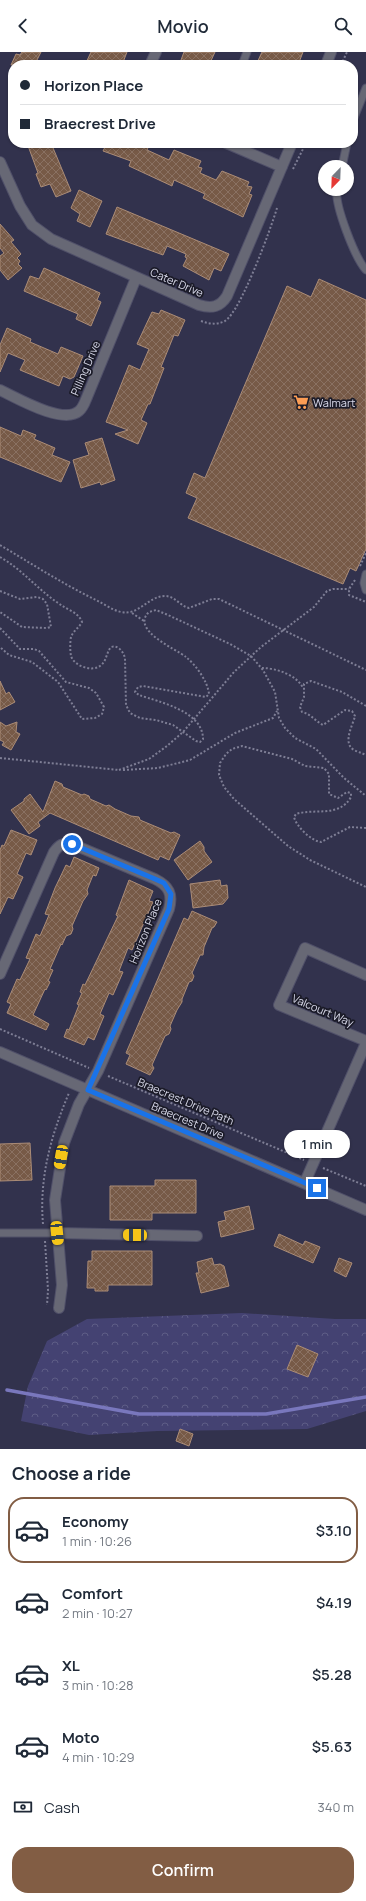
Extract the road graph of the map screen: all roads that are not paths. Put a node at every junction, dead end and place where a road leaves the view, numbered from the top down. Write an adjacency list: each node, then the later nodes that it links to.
1 (366, 88): 2 (lane)
2 (358, 108)
3 (238, 148): 8 (street)
4 (290, 148): 8 (street, Cater Drive)
5 (347, 148): 6 (lane)
6 (344, 160)
7 (0, 162): 11 (street, Cater Drive)
8 (282, 167): 11 (street, Cater Drive)
9 (336, 196): 10 (lane)
10 (366, 270)
11 (136, 278): 12 (street, Pilling Drive)
12 (0, 390)
13 (366, 574): 14 (lane)
14 (366, 590)
15 (0, 974): 19 (street, Horizon Place)
16 (366, 975): 17 (street, Valcourt Way)
17 (366, 1042): 20 (street, Valcourt Way)
18 (0, 1052): 19 (street, Braecrest Drive)
19 (88, 1090): 20 (street, Braecrest Drive); 22 (street, Horizon Place)
20 (305, 1182): 21 (street, Braecrest Drive)
21 (366, 1210)
22 (57, 1233): 23 (lane); 24 (street); 25 (street, Horizon Place)
23 (0, 1234)
24 (196, 1236)
25 (59, 1308)

